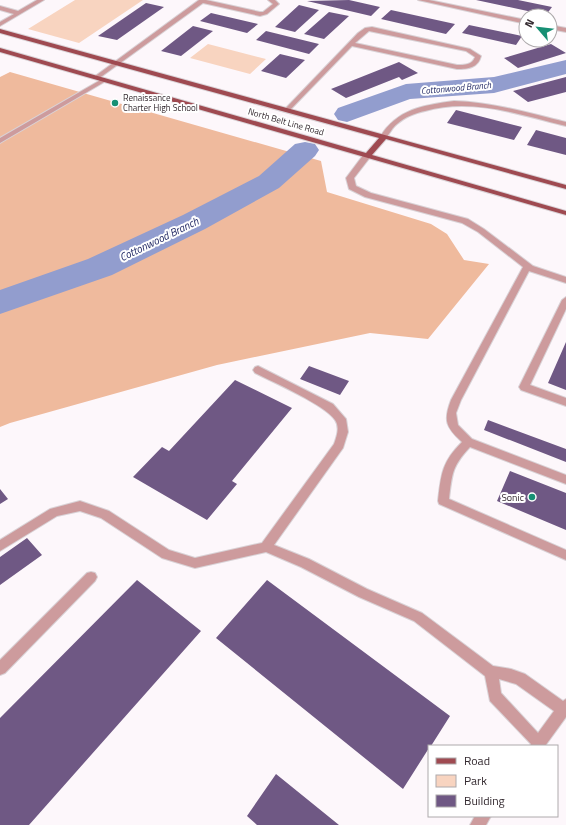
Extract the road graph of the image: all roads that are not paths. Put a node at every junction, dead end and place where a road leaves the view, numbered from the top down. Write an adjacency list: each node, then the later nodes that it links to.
1 (40, 0): 6 (street)
2 (271, 0): 4 (street)
3 (421, 0): 7 (street)
4 (203, 1): 12 (street)
5 (0, 8): 6 (street)
6 (18, 13): 8 (street)
7 (518, 20)
8 (0, 24)
9 (0, 31): 12 (main road, North Belt Line Road)
10 (352, 44): 10 (street); 15 (street)
11 (0, 50): 13 (main road, North Belt Line Road)
12 (116, 63): 13 (street); 15 (main road, North Belt Line Road)
13 (96, 78): 14 (main road, North Belt Line Road)
14 (104, 80): 18 (street); 19 (main road, North Belt Line Road)
15 (287, 110): 17 (main road, North Belt Line Road)
16 (566, 124): 17 (street)
17 (384, 137): 19 (main road); 20 (main road, North Belt Line Road)
18 (0, 141)
19 (367, 156): 21 (main road, North Belt Line Road); 22 (street)
20 (566, 187)
21 (566, 213)
22 (527, 267): 23 (street); 27 (street)
23 (566, 280)
24 (566, 300): 26 (street)
25 (258, 370): 30 (street)
26 (566, 402)
27 (468, 442): 28 (street); 31 (street)
28 (566, 480)
29 (0, 546): 30 (street)
30 (266, 547): 34 (street)
31 (566, 555)
32 (91, 577): 33 (street)
33 (0, 669)
34 (491, 672): 35 (street); 36 (street)
35 (565, 707): 36 (street)
36 (538, 744)
37 (483, 817): 38 (street)
38 (477, 825)

